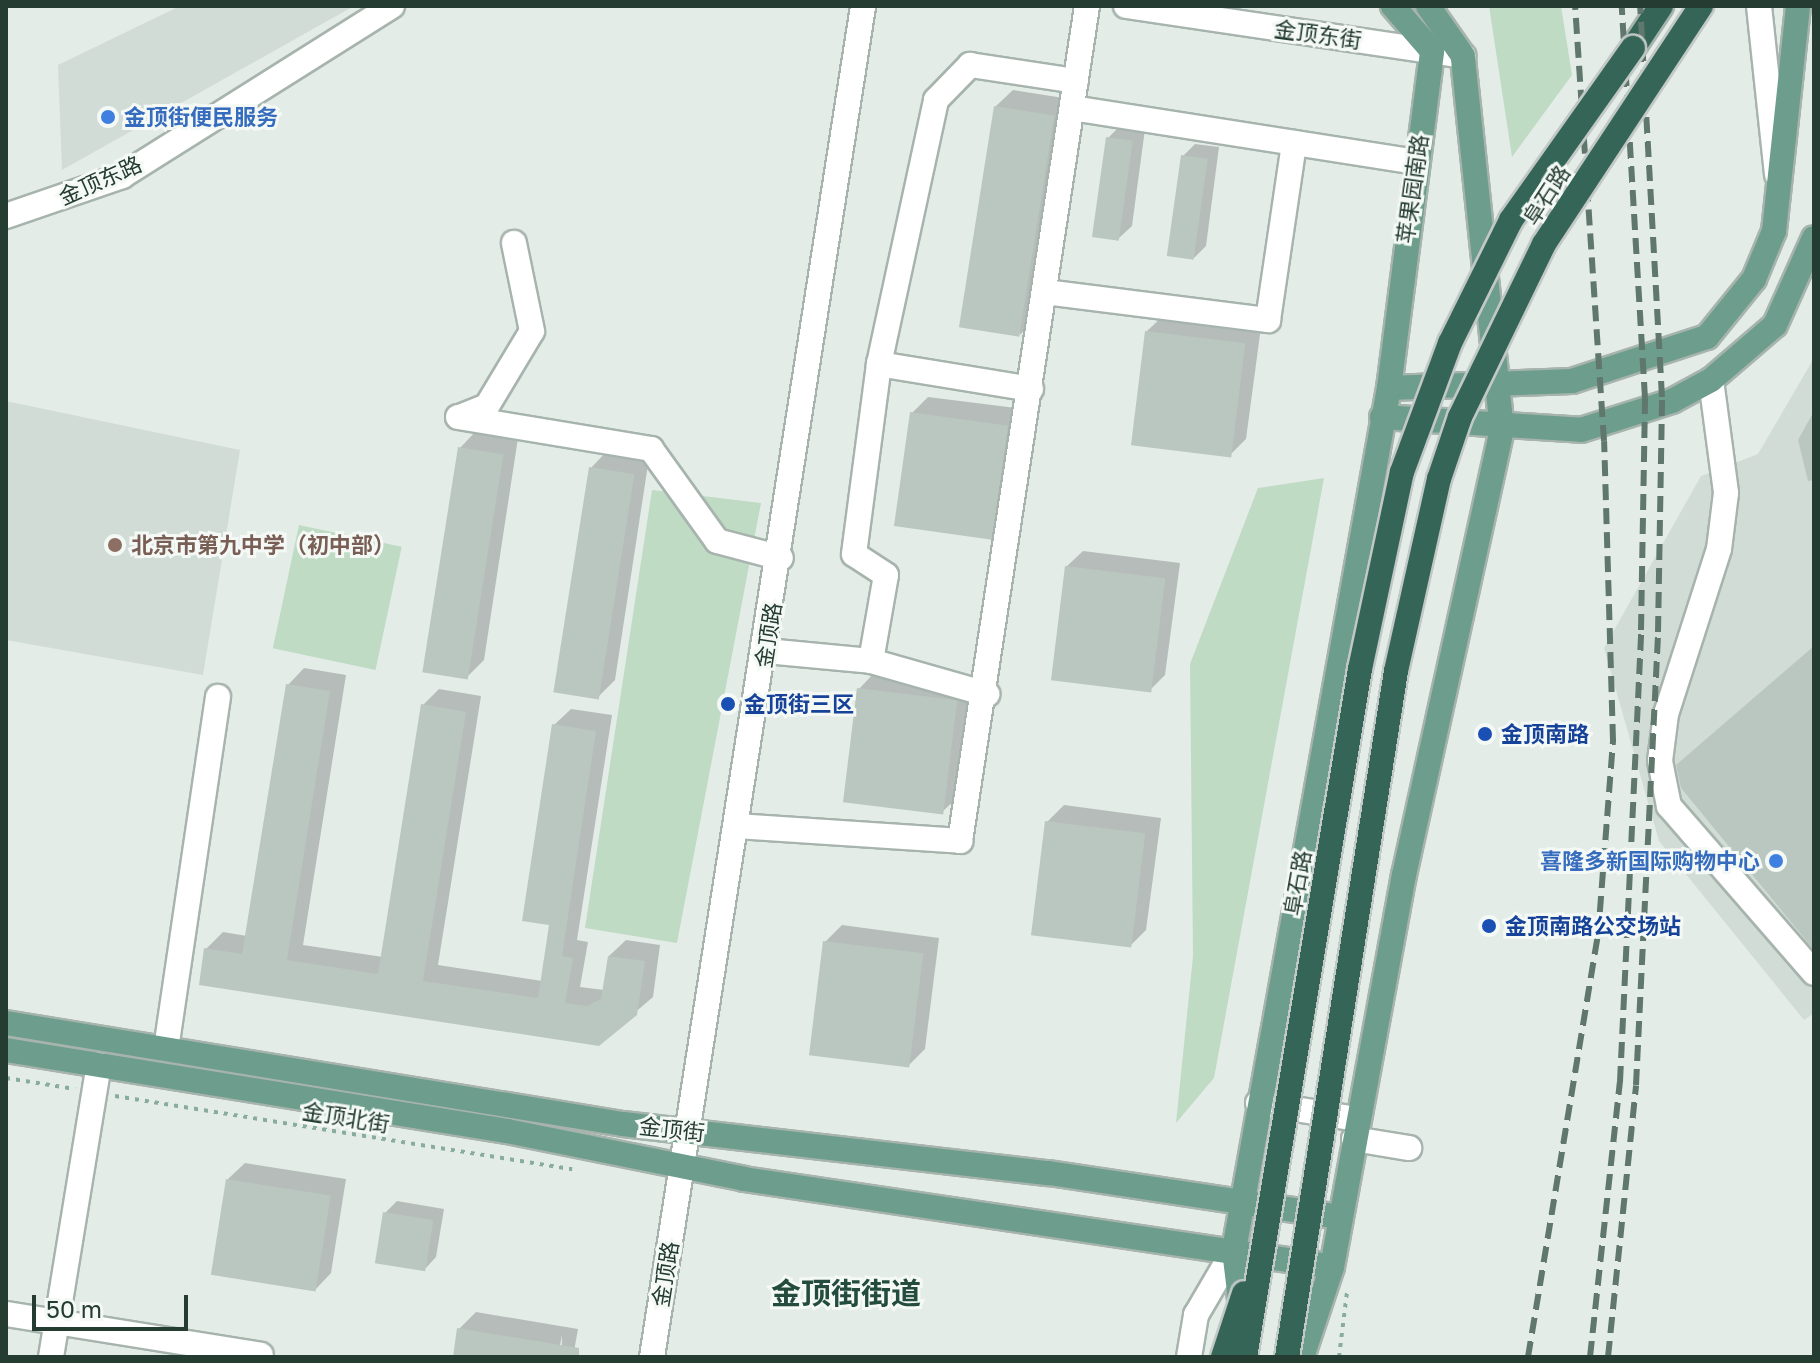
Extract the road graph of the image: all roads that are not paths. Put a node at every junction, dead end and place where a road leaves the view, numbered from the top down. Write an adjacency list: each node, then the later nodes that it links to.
1 (392, 6): 20 (street, 金顶东路)
2 (863, 6): 31 (street, 金顶路)
3 (1087, 6): 15 (street)
4 (1126, 6): 13 (street, 金顶东街)
5 (1393, 6): 13 (main road)
6 (1428, 6): 14 (main road)
7 (1648, 6): 12 (street)
8 (1661, 6): 12 (highway, 阜石路)
9 (1701, 6): 61 (highway, 阜石路, bridge)
10 (1759, 6): 19 (street)
11 (1798, 6): 19 (main road)
12 (1633, 48): 49 (highway, 阜石路, bridge)
13 (1432, 51): 14 (street, 金顶东街); 18 (main road, 苹果园南路)
14 (1463, 56): 26 (main road)
15 (1076, 81): 16 (street); 24 (street)
16 (1072, 108): 17 (street); 23 (street)
17 (1294, 143): 18 (street); 23 (street)
18 (1415, 162): 27 (main road, 苹果园南路)
19 (1781, 195): 26 (main road)
20 (6, 216)
21 (1814, 238): 25 (main road)
22 (514, 243): 31 (street)
23 (1045, 292): 28 (street)
24 (879, 364): 28 (street); 33 (street)
25 (1711, 380): 30 (main road); 37 (street)
26 (1500, 385): 27 (main road); 30 (main road)
27 (1389, 388): 29 (main road)
28 (1031, 389): 34 (street)
29 (1382, 417): 30 (main road); 42 (main road)
30 (1502, 430): 43 (main road)
31 (781, 558): 32 (street, 金顶路)
32 (766, 651): 33 (street); 36 (street, 金顶路)
33 (871, 661): 34 (street)
34 (987, 694): 36 (street)
35 (218, 697): 39 (street)
36 (737, 826): 44 (street, 金顶路)
37 (1810, 983)
38 (6, 1023): 39 (main road, 金顶街)
39 (166, 1049): 44 (main road, 金顶街)
40 (6, 1050): 41 (main road, 金顶街)
41 (99, 1065): 46 (main road, 金顶街); 53 (street)
42 (1258, 1103): 43 (street); 47 (main road)
43 (1355, 1129): 45 (street); 48 (main road)
44 (686, 1130): 46 (street, 金顶路); 47 (main road, 金顶街)
45 (1409, 1148)
46 (682, 1165): 50 (main road, 金顶街); 56 (street, 金顶路)
47 (1241, 1201): 48 (main road, 金顶街); 50 (main road)
48 (1341, 1217): 51 (main road)
49 (1265, 1230): 58 (highway, bridge); 60 (highway, 阜石路, bridge)
50 (1234, 1250): 51 (main road, 金顶街); 57 (street); 59 (main road)
51 (1332, 1267): 62 (main road)
52 (6, 1314): 53 (street)
53 (57, 1323): 54 (street); 55 (street)
54 (261, 1355)
55 (51, 1357)
56 (652, 1357)
57 (1189, 1357)
58 (1223, 1357)
59 (1237, 1357)
60 (1245, 1357)
61 (1287, 1357)
62 (1302, 1357)

